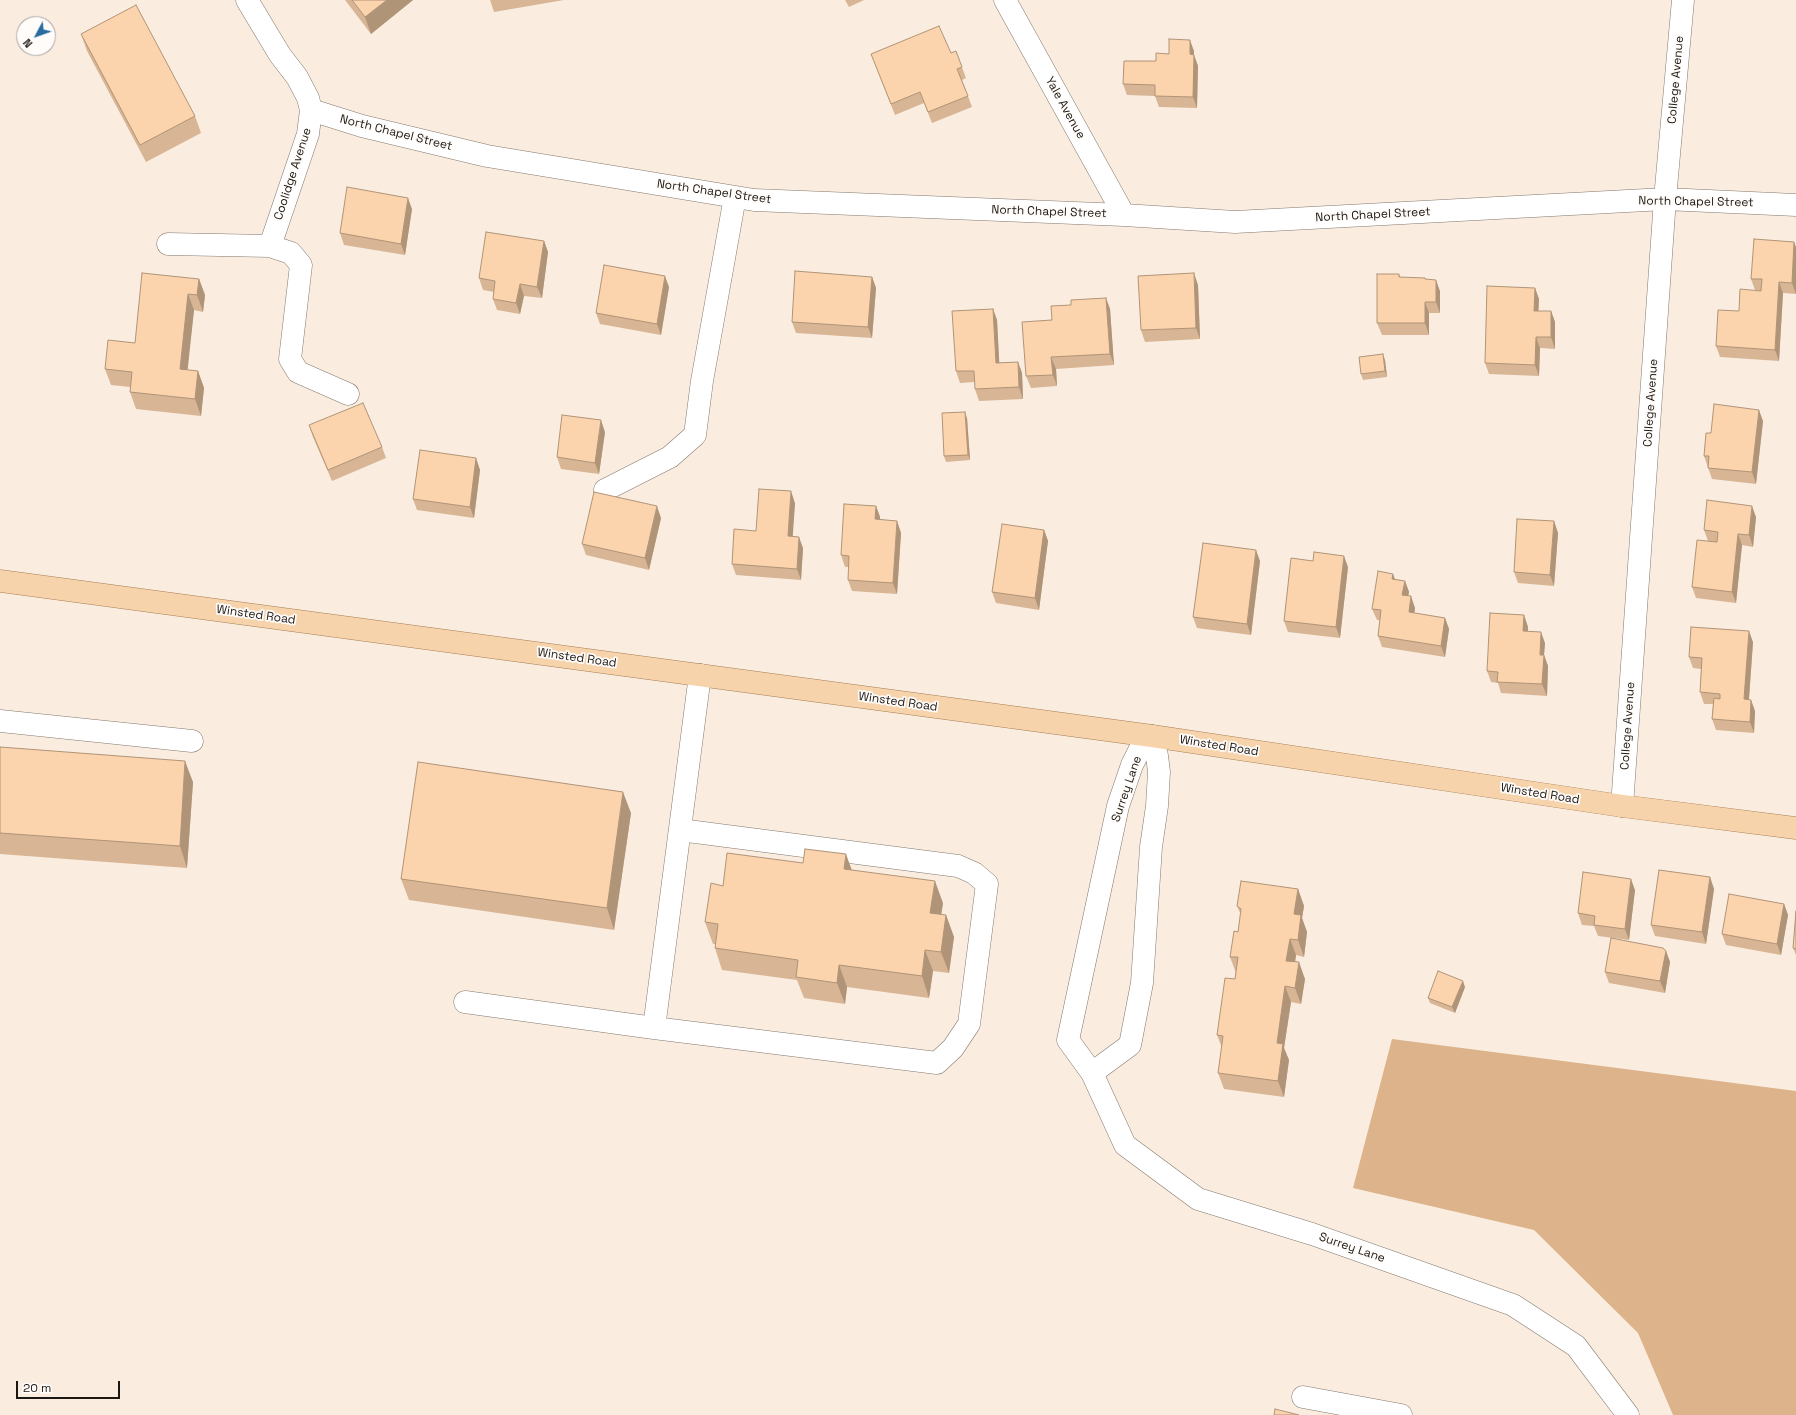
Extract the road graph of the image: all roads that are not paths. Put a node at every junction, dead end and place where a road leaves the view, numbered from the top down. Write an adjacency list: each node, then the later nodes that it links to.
1 (247, 0): 4 (street, Coolidge Avenue)
2 (1005, 0): 8 (street, Yale Avenue)
3 (1683, 0): 6 (street, College Avenue)
4 (311, 110): 5 (street, North Chapel Street); 10 (street, Coolidge Avenue)
5 (735, 197): 8 (street, North Chapel Street); 12 (street)
6 (1665, 199): 7 (street, North Chapel Street); 8 (street, North Chapel Street); 18 (street, College Avenue)
7 (1796, 205)
8 (1124, 215)
9 (168, 244): 10 (street)
10 (270, 246): 11 (street)
11 (348, 394)
12 (605, 490)
13 (0, 581): 14 (main road, Winsted Road)
14 (700, 675): 16 (main road, Winsted Road); 20 (street)
15 (0, 721): 17 (street)
16 (1152, 736): 18 (main road, Winsted Road); 23 (street, Surrey Lane); 23 (street, Surrey Lane)
17 (192, 741)
18 (1622, 806): 19 (main road, Winsted Road)
19 (1796, 828)
20 (680, 830): 22 (street); 22 (street)
21 (465, 1002): 22 (street)
22 (654, 1028)
23 (1092, 1073): 26 (street, Surrey Lane)
24 (1303, 1397): 25 (street)
25 (1401, 1415)
26 (1628, 1415)

